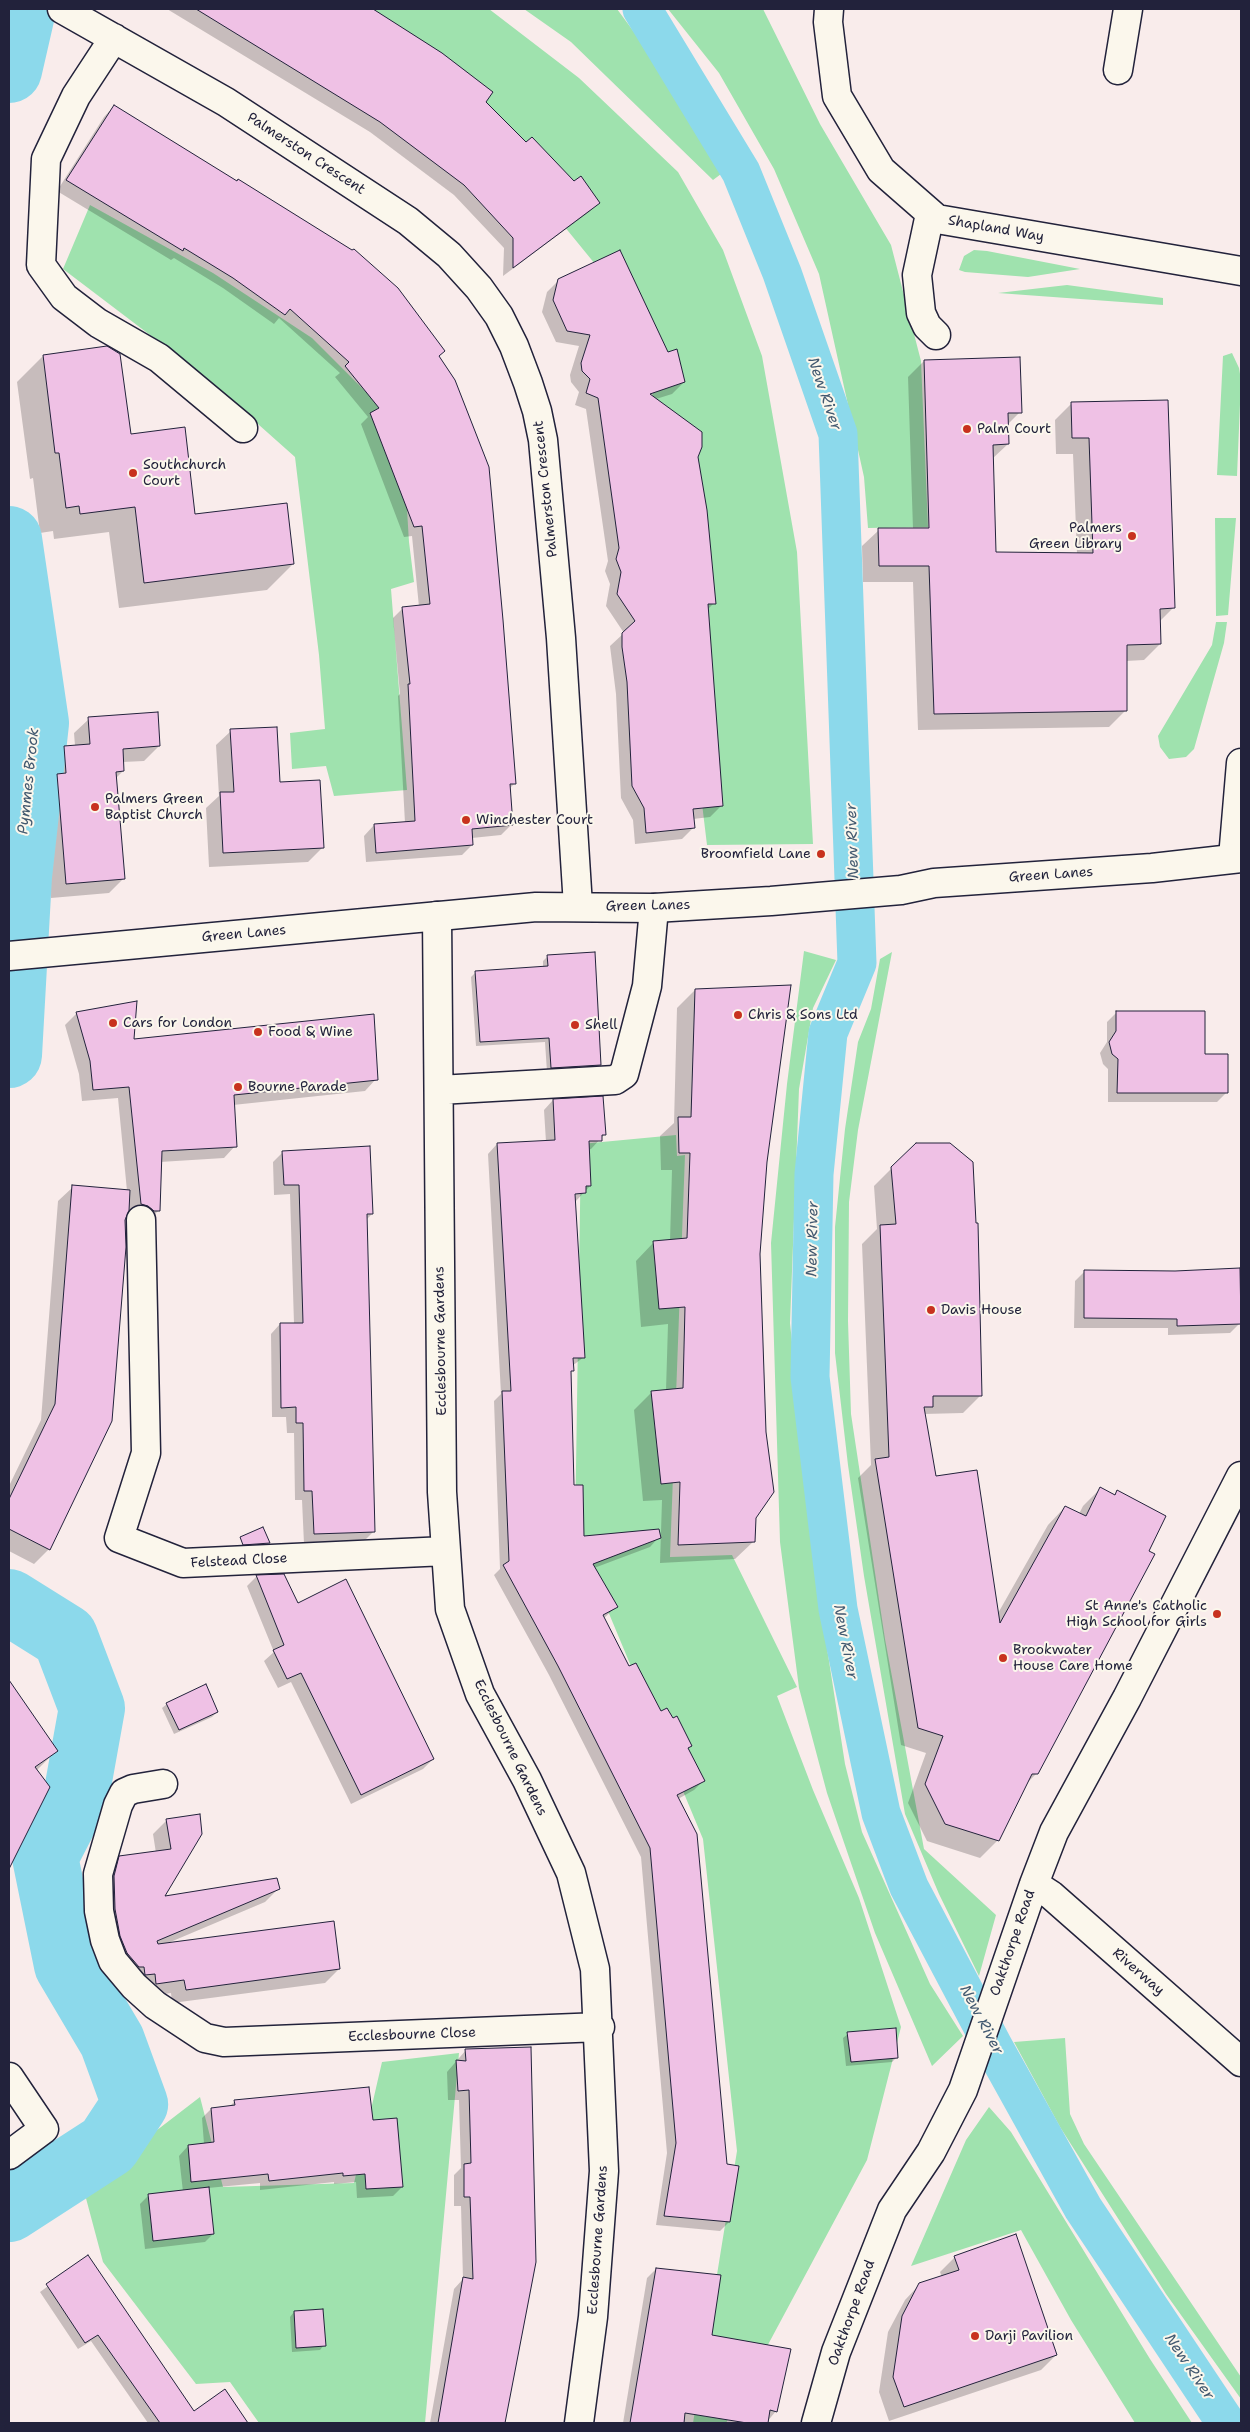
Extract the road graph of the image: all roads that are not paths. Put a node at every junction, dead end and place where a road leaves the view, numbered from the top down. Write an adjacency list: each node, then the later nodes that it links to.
1 (62, 9): 4 (street, Palmerston Crescent)
2 (829, 9): 6 (street, Shapland Way)
3 (1128, 9): 5 (street)
4 (114, 38): 9 (street); 12 (street, Palmerston Crescent)
5 (1118, 70)
6 (930, 214): 7 (street, Shapland Way); 8 (street)
7 (1241, 271)
8 (936, 335)
9 (243, 428)
10 (1241, 763): 11 (street)
11 (1237, 858): 13 (street, Green Lanes)
12 (578, 906): 13 (street, Green Lanes); 14 (street, Green Lanes)
13 (654, 908): 16 (street)
14 (437, 916): 15 (street, Green Lanes); 16 (street, Ecclesbourne Gardens)
15 (9, 956)
16 (438, 1090): 19 (street, Ecclesbourne Gardens)
17 (141, 1220): 19 (street, Felstead Close)
18 (1241, 1476): 21 (street, Oakthorpe Road)
19 (446, 1551): 22 (street, Ecclesbourne Gardens)
20 (164, 1784): 22 (street, Ecclesbourne Close)
21 (1034, 1884): 23 (street, Riverway); 27 (street, Oakthorpe Road)
22 (600, 2027): 26 (street, Ecclesbourne Gardens)
23 (1241, 2062)
24 (9, 2077): 25 (street)
25 (9, 2155)
26 (579, 2423)
27 (816, 2423)

